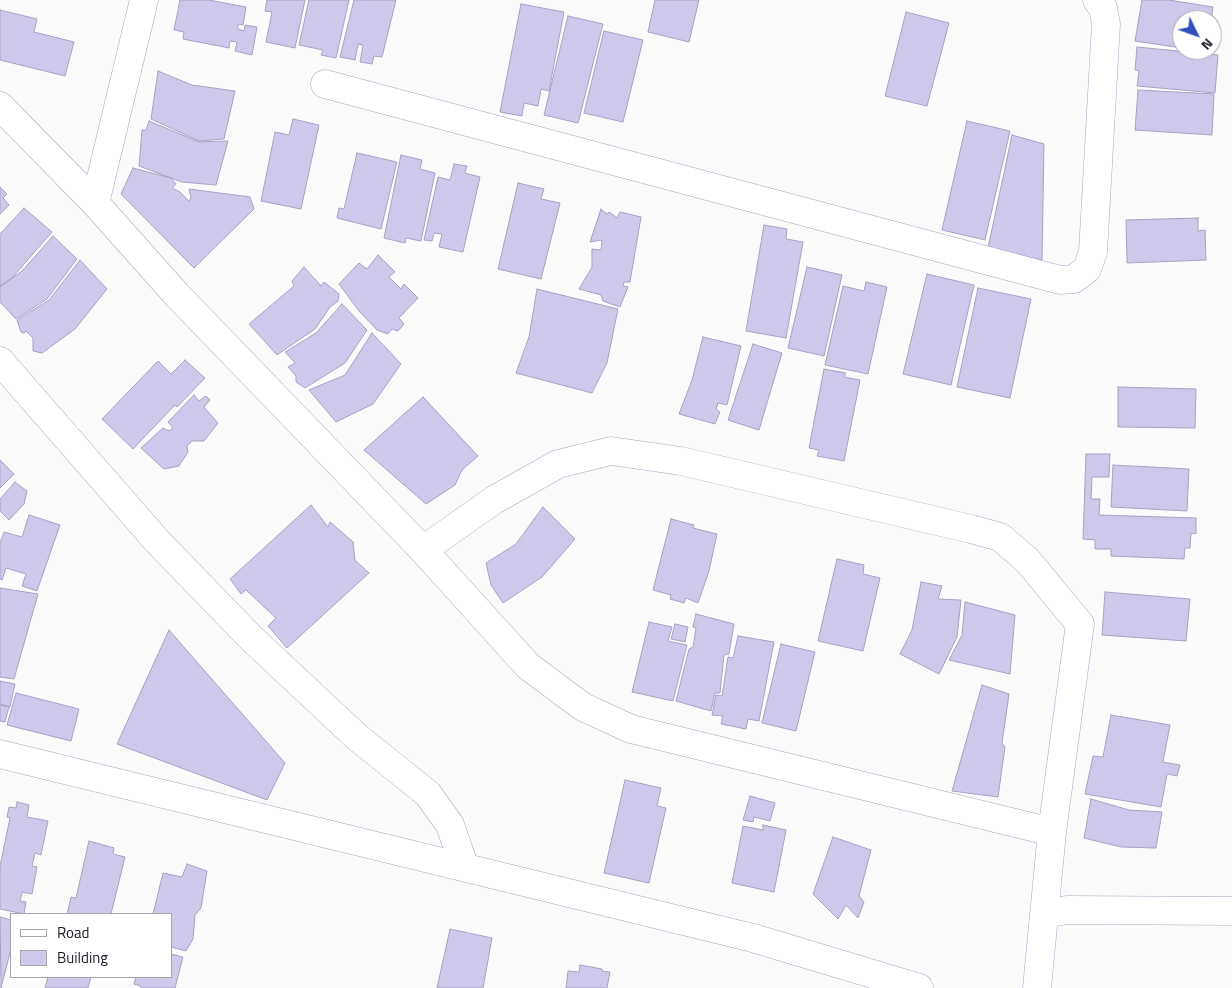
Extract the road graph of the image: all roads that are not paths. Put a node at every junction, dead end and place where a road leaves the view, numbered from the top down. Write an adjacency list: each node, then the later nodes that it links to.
1 (144, 0): 5 (street)
2 (1097, 0): 3 (street)
3 (325, 84)
4 (0, 106): 5 (street)
5 (95, 204): 7 (street)
6 (0, 361): 10 (street)
7 (423, 550): 9 (street); 9 (street)
8 (0, 754): 10 (street)
9 (1052, 832): 12 (street)
10 (465, 868): 13 (street)
11 (1232, 911): 12 (street)
12 (1044, 914): 14 (street)
13 (919, 988)
14 (1037, 988)

